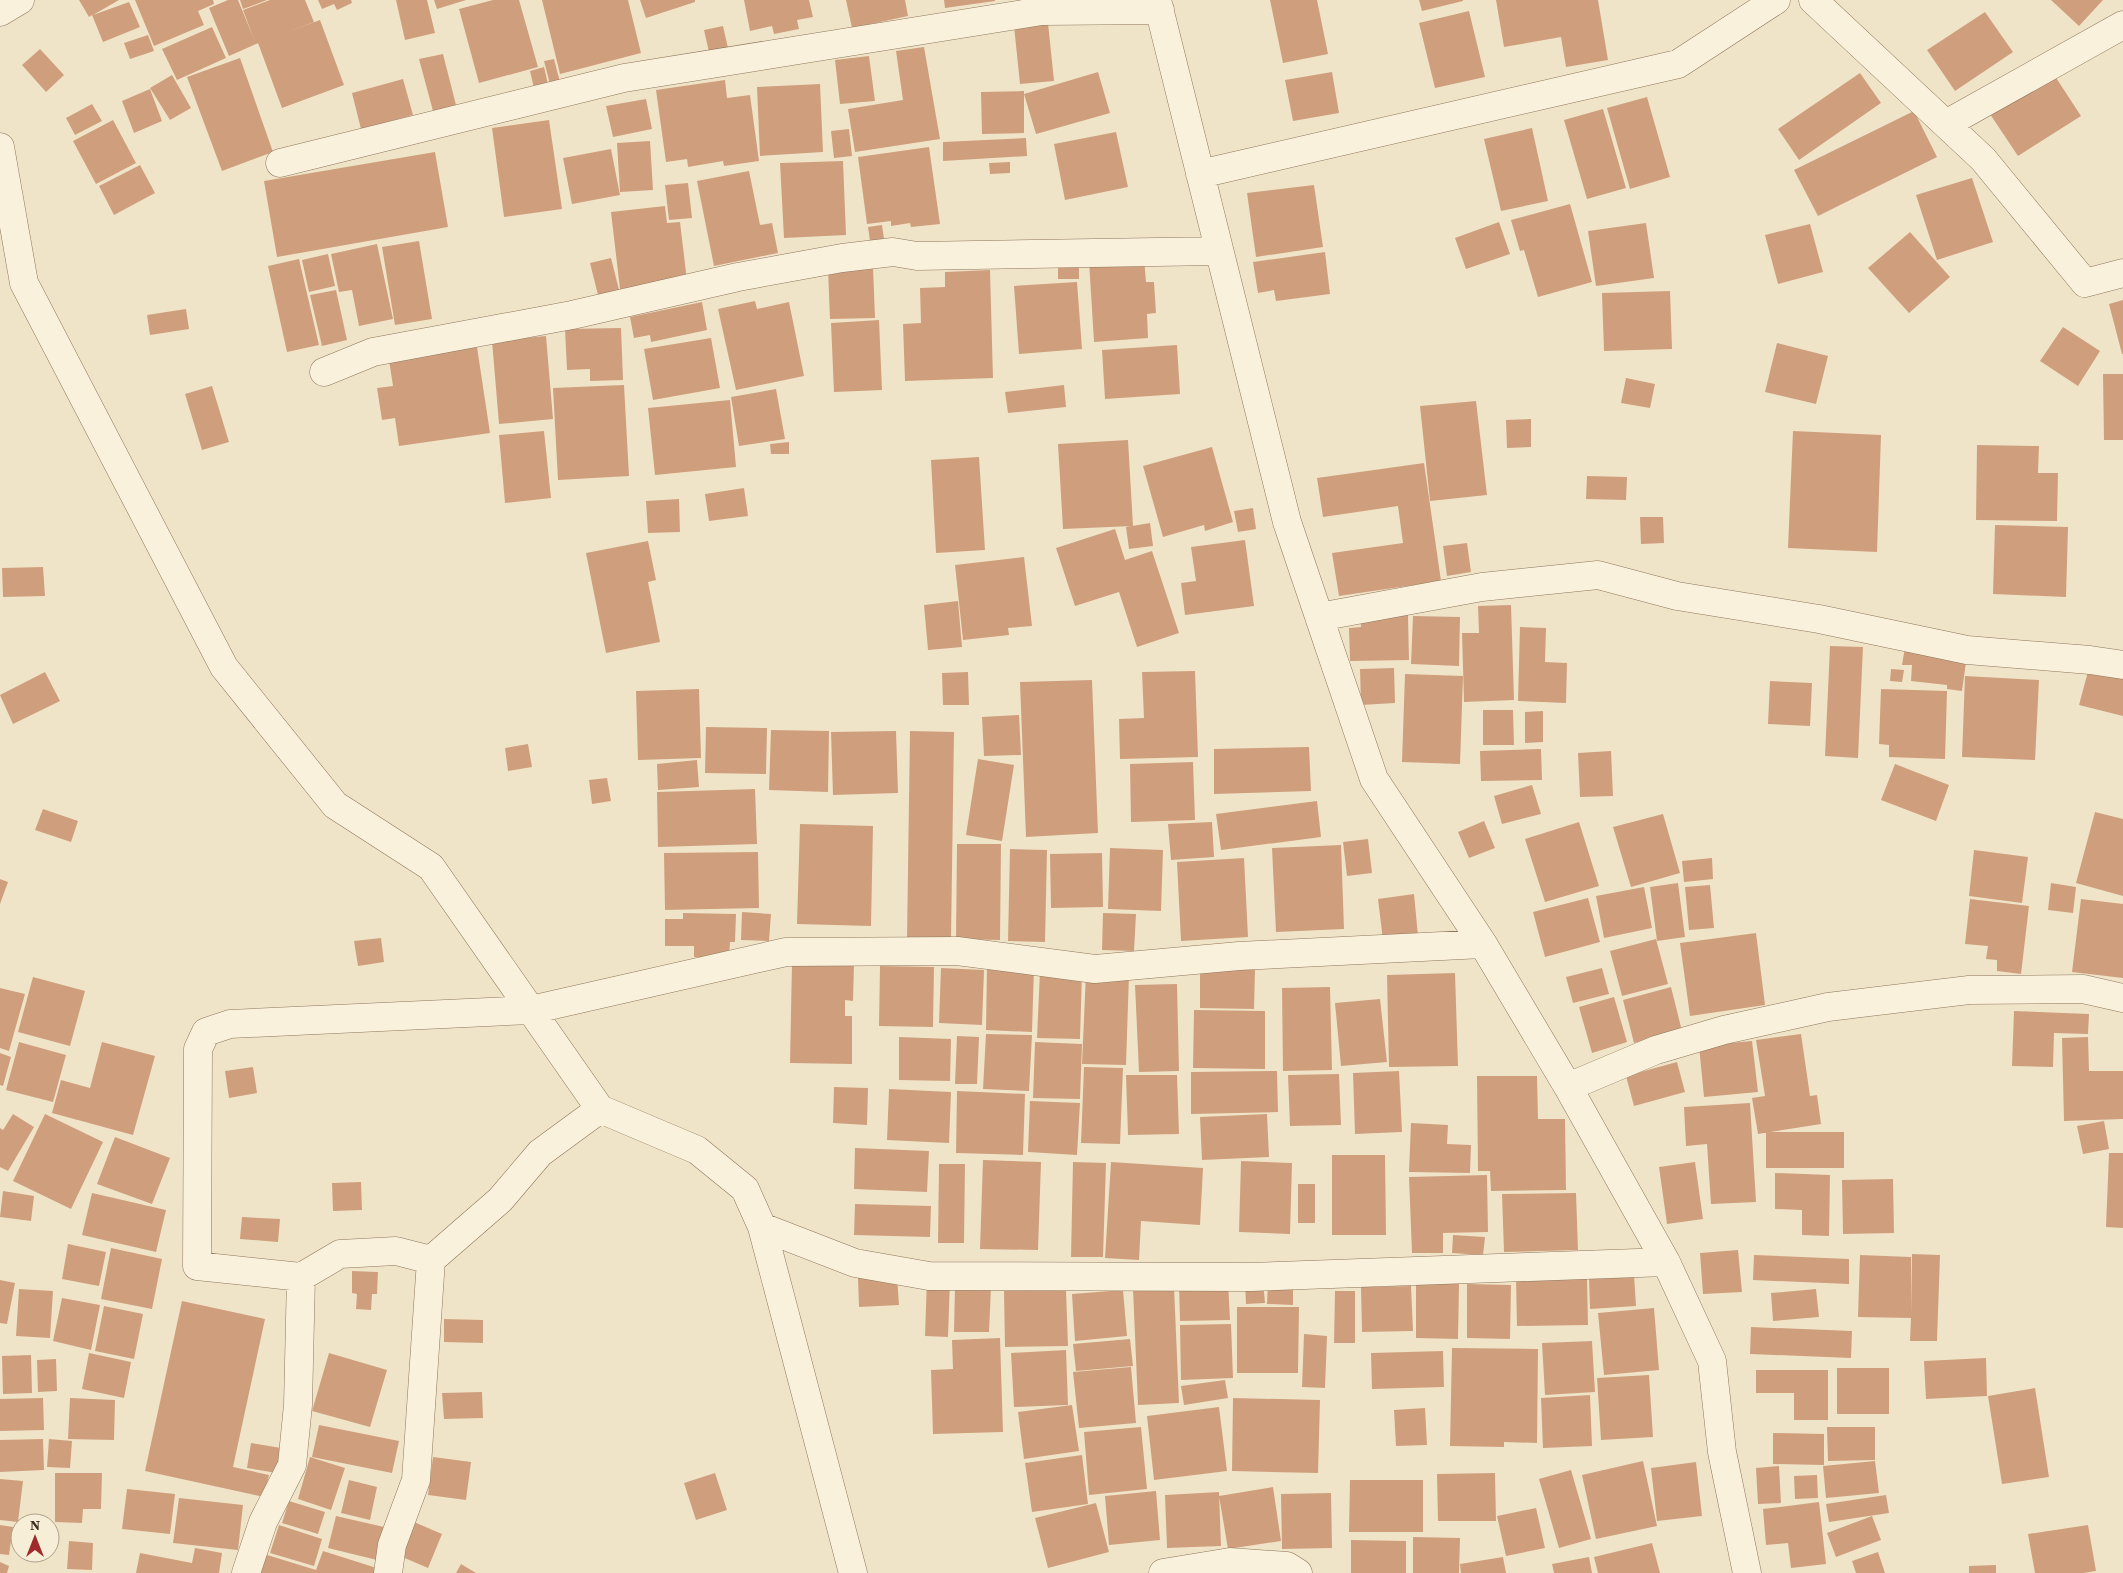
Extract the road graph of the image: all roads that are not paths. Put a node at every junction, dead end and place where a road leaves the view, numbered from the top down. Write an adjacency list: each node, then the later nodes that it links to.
1 (20, 0): 5 (street)
2 (1776, 0): 10 (street)
3 (1813, 0): 7 (street)
4 (1158, 5): 9 (street); 10 (street)
5 (0, 12)
6 (2123, 25): 7 (street)
7 (1946, 124): 12 (street)
8 (0, 147): 13 (street)
9 (280, 163)
10 (1200, 174): 11 (street)
11 (1218, 250): 14 (street); 15 (street)
12 (2123, 273)
13 (12, 281): 19 (street)
14 (324, 372)
15 (1319, 617): 16 (street); 17 (street)
16 (2123, 665)
17 (1483, 944): 19 (street); 20 (street)
18 (2123, 998): 20 (street)
19 (531, 1010): 21 (street); 25 (street)
20 (1568, 1087): 24 (street)
21 (600, 1109): 22 (street); 23 (street)
22 (762, 1226): 24 (street); 28 (street)
23 (431, 1260): 25 (street); 27 (street)
24 (1666, 1262): 31 (street)
25 (302, 1277): 26 (street)
26 (246, 1573)
27 (388, 1573)
28 (853, 1573)
29 (1164, 1573): 30 (street)
30 (1298, 1573)
31 (1747, 1573)

